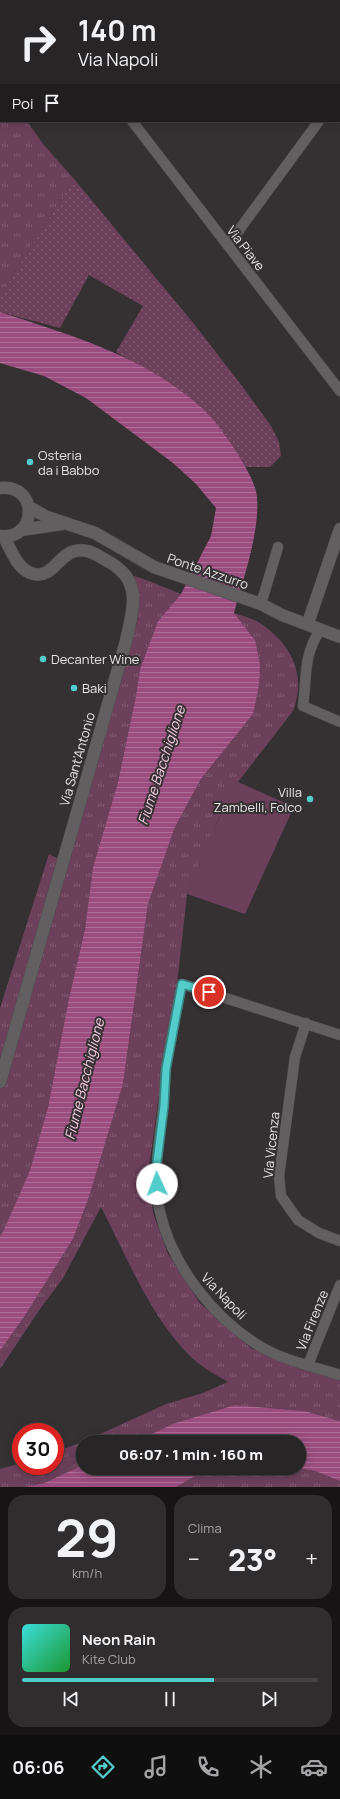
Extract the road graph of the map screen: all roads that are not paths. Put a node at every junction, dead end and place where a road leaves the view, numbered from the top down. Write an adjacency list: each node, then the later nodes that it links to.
1 (133, 122): 3 (street, Via Piave)
2 (318, 122): 3 (street)
3 (228, 245): 4 (street, Via Piave)
4 (340, 391)
5 (2, 487): 6 (street)
6 (29, 507): 7 (street); 9 (street)
7 (64, 524): 9 (street); 13 (street, Ponte Azzurro)
8 (340, 529): 14 (street)
9 (20, 532): 10 (street); 12 (street)
10 (2, 536): 12 (street, Via Sant'Antonio)
11 (278, 546): 13 (street)
12 (13, 555): 21 (street, Via Sant'Antonio)
13 (261, 605): 14 (street); 15 (street)
14 (309, 620): 16 (street)
15 (320, 630): 17 (street); 18 (street)
16 (340, 632)
17 (340, 637)
18 (340, 722)
19 (306, 1022): 20 (street, Via Napoli); 22 (street, Via Vicenza); 24 (street, Via Napoli)
20 (339, 1032)
21 (0, 1082)
22 (340, 1241)
23 (340, 1284): 24 (street, Via Firenze)
24 (308, 1365): 25 (street, Via Napoli)
25 (340, 1375)

